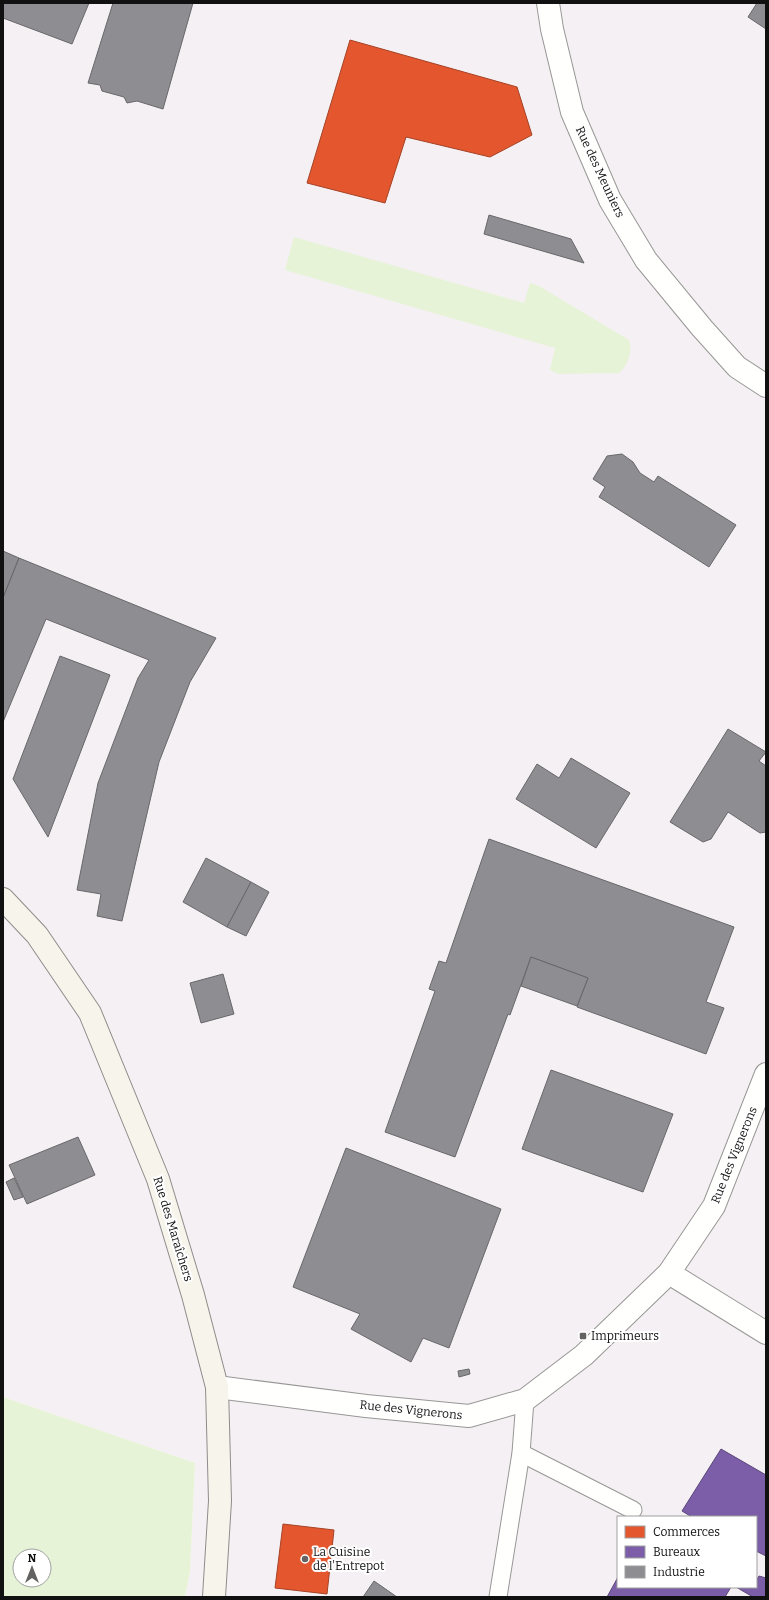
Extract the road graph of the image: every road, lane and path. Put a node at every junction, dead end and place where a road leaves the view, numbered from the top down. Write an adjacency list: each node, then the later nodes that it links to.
1 (548, 3): 2 (street, Rue des Meuniers)
2 (766, 386)
3 (3, 899): 7 (street, Rue des Maraîchers)
4 (766, 1074): 5 (street, Rue des Vignerons)
5 (669, 1273): 6 (street); 8 (street, Rue des Vignerons)
6 (766, 1333)
7 (217, 1387): 8 (street, Rue des Vignerons); 11 (street, Rue des Maraîchers)
8 (525, 1400): 9 (lane)
9 (521, 1453): 10 (lane); 12 (lane)
10 (633, 1510)
11 (214, 1597)
12 (498, 1597)

